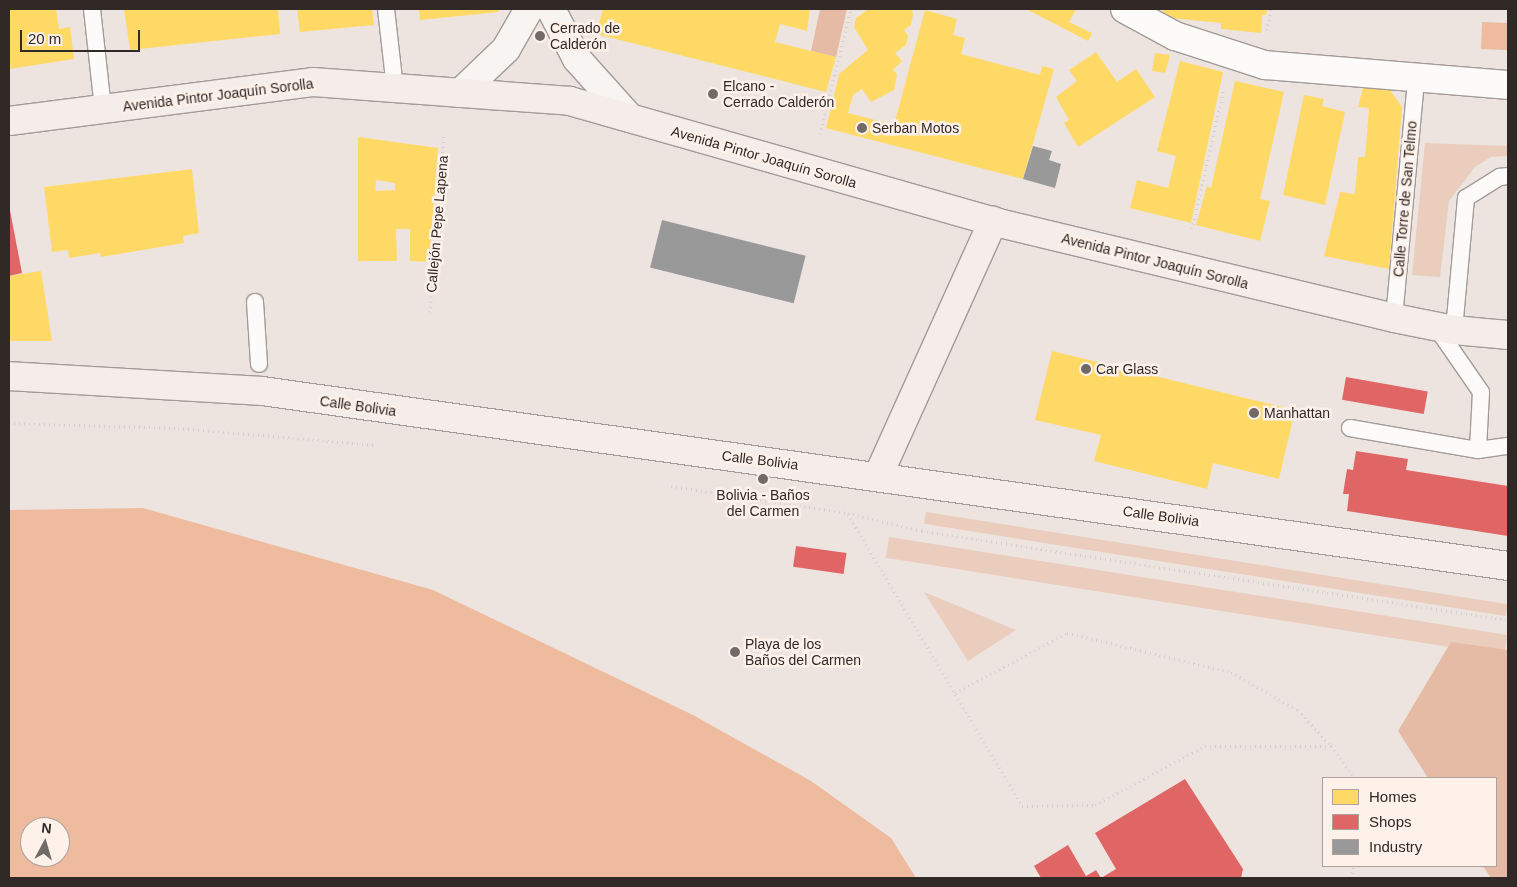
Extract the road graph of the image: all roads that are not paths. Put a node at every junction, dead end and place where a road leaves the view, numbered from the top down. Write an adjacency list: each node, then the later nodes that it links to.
1 (92, 9): 10 (lane)
2 (386, 9): 8 (lane)
3 (529, 9): 9 (main road)
4 (551, 9): 11 (main road)
5 (1125, 9): 6 (street)
6 (1416, 80): 7 (street); 16 (lane, Calle Torre de San Telmo)
7 (1508, 85)
8 (395, 88): 9 (main road, Avenida Pintor Joaquín Sorolla); 10 (main road, Avenida Pintor Joaquín Sorolla)
9 (460, 93): 11 (main road, Avenida Pintor Joaquín Sorolla)
10 (103, 108): 12 (main road, Avenida Pintor Joaquín Sorolla)
11 (630, 118): 14 (main road, Avenida Pintor Joaquín Sorolla)
12 (9, 121)
13 (1508, 176): 17 (lane)
14 (993, 221): 16 (main road, Avenida Pintor Joaquín Sorolla); 24 (main road)
15 (254, 302): 19 (lane)
16 (1394, 318): 17 (main road, Avenida Pintor Joaquín Sorolla)
17 (1445, 329): 18 (main road, Avenida Pintor Joaquín Sorolla); 23 (lane)
18 (1508, 335)
19 (259, 364)
20 (9, 376): 24 (main road, Calle Bolivia)
21 (1350, 428): 23 (lane)
22 (1508, 446): 23 (lane)
23 (1478, 450)
24 (878, 476): 25 (main road, Calle Bolivia)
25 (1508, 566)

